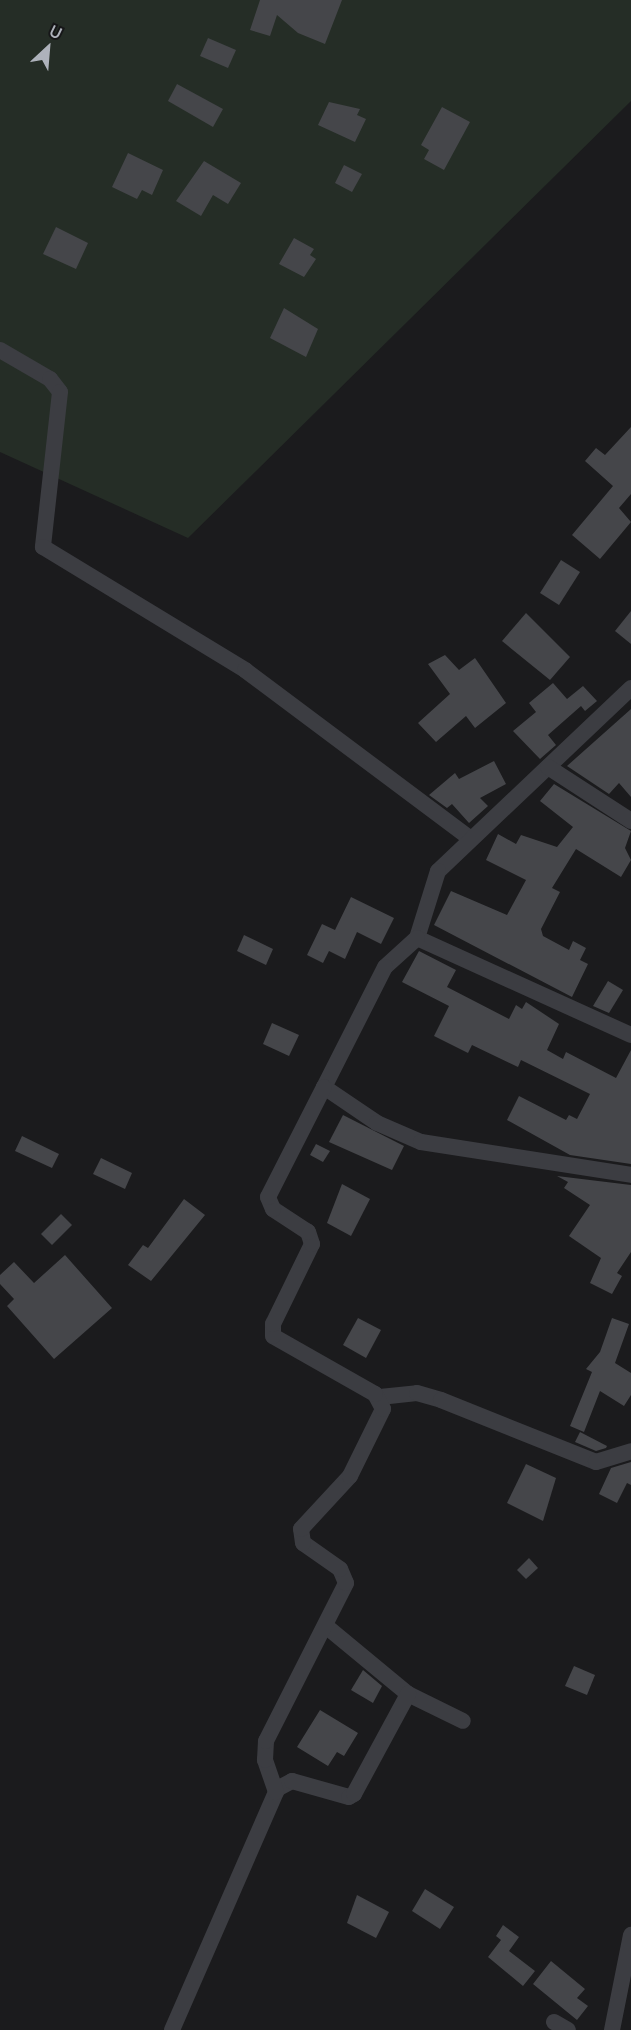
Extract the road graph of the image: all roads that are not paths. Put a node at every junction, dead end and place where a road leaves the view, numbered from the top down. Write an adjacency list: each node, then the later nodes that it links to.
1 (0, 350): 5 (street)
2 (631, 688): 3 (street)
3 (548, 767): 4 (street); 5 (street)
4 (631, 821)
5 (468, 837): 6 (street)
6 (417, 938): 7 (street); 8 (street)
7 (631, 1035)
8 (324, 1087): 9 (street); 10 (street)
9 (631, 1175)
10 (380, 1396): 11 (street); 12 (street)
11 (631, 1451)
12 (327, 1627): 13 (street); 15 (street)
13 (408, 1694): 14 (street); 15 (street)
14 (463, 1721)
15 (277, 1789): 17 (street)
16 (631, 1935): 18 (street)
17 (172, 2030)
18 (612, 2030)

